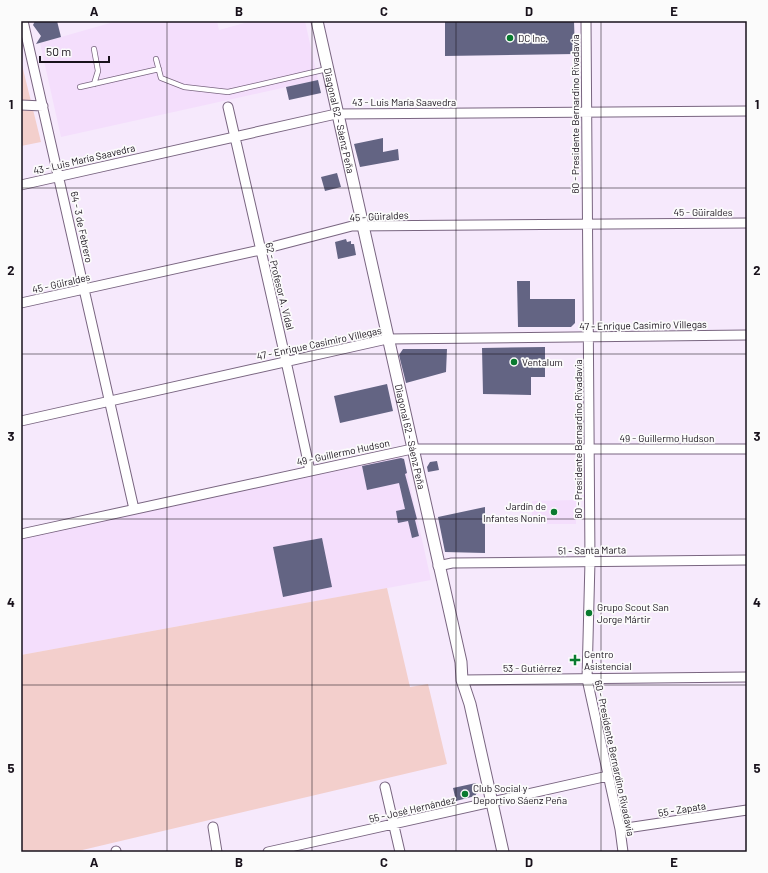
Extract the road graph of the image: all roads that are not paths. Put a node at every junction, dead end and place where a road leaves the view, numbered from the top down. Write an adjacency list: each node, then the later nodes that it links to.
1 (23, 21): 11 (street, 64 - 3 de Febrero)
2 (317, 21): 7 (street, Diagonal 62 - Sáenz Peña)
3 (586, 21): 14 (street, 60 - Presidente Bernardino Rivadavia)
4 (94, 49): 8 (lane)
5 (156, 59): 6 (lane)
6 (159, 69): 7 (lane); 8 (lane)
7 (328, 69): 15 (street, Diagonal 62 - Sáenz Peña)
8 (94, 84): 9 (lane)
9 (80, 87)
10 (21, 105): 11 (street)
11 (43, 106): 17 (street, 64 - 3 de Febrero)
12 (228, 107): 16 (street, 62 - Profesor A. Vidal)
13 (747, 110): 14 (street, 43 - Luis María Saavedra)
14 (587, 112): 15 (street, 43 - Luis María Saavedra); 20 (street, 60 - Presidente Bernardino Rivadavia)
15 (336, 114): 16 (street, 43 - Luis María Saavedra); 21 (street, Diagonal 62 - Sáenz Peña)
16 (235, 136): 17 (street, 43 - Luis María Saavedra); 22 (street, 62 - Profesor A. Vidal)
17 (59, 176): 18 (street, 43 - Luis María Saavedra); 23 (street, 64 - 3 de Febrero)
18 (21, 185)
19 (747, 223): 20 (street, 45 - Güiraldes)
20 (587, 224): 21 (street, 45 - Güiraldes); 26 (street, 60 - Presidente Bernardino Rivadavia)
21 (362, 225): 22 (street, 45 - Güiraldes); 27 (street, Diagonal 62 - Sáenz Peña)
22 (260, 250): 23 (street, 45 - Güiraldes); 28 (street, 62 - Profesor A. Vidal)
23 (85, 289): 24 (street, 45 - Güiraldes); 29 (street, 64 - 3 de Febrero)
24 (21, 303)
25 (747, 334): 26 (street, 47 - Enrique Casimiro Villegas)
26 (588, 337): 27 (street, 47 - Enrique Casimiro Villegas); 32 (street, 60 - Presidente Bernardino Rivadavia)
27 (387, 339): 28 (street, 47 - Enrique Casimiro Villegas); 31 (street, Diagonal 62 - Sáenz Peña)
28 (287, 361): 29 (street, 47 - Enrique Casimiro Villegas); 34 (street, 62 - Profesor A. Vidal)
29 (110, 402): 30 (street, 47 - Enrique Casimiro Villegas); 35 (street, 64 - 3 de Febrero)
30 (21, 422)
31 (412, 449): 32 (street, 49 - Guillermo Hudson); 34 (street, 49 - Guillermo Hudson); 39 (street, Diagonal 62 - Sáenz Peña)
32 (589, 449): 33 (street, 49 - Guillermo Hudson); 38 (street, 60 - Presidente Bernardino Rivadavia)
33 (747, 449)
34 (310, 471): 35 (street, 49 - Guillermo Hudson)
35 (134, 509): 36 (street, 49 - Guillermo Hudson)
36 (21, 534)
37 (747, 560): 38 (street, 51 - Santa Marta)
38 (590, 561): 39 (street, 51 - Santa Marta); 41 (street, 60 - Presidente Bernardino Rivadavia)
39 (438, 566): 42 (street, Diagonal 62 - Sáenz Peña)
40 (747, 677): 41 (street, 53 - Gutiérrez)
41 (587, 679): 42 (street, 53 - Gutiérrez); 43 (street, 60 - Presidente Bernardino Rivadavia)
42 (462, 680): 45 (street, Diagonal 62 - Sáenz Peña)
43 (608, 776): 45 (street, 55 - José Hernández); 49 (street, 60 - Presidente Bernardino Rivadavia)
44 (385, 787): 47 (street)
45 (491, 802): 47 (street, 55 - José Hernández); 53 (street, Diagonal 62 - Sáenz Peña)
46 (747, 810): 49 (street, 55 - Zapata)
47 (394, 824): 51 (street, 55 - José Hernández); 52 (street)
48 (213, 827): 50 (street)
49 (620, 829): 54 (street, 60 - Presidente Bernardino Rivadavia)
50 (217, 852)
51 (268, 852)
52 (400, 852)
53 (503, 852)
54 (623, 852)

